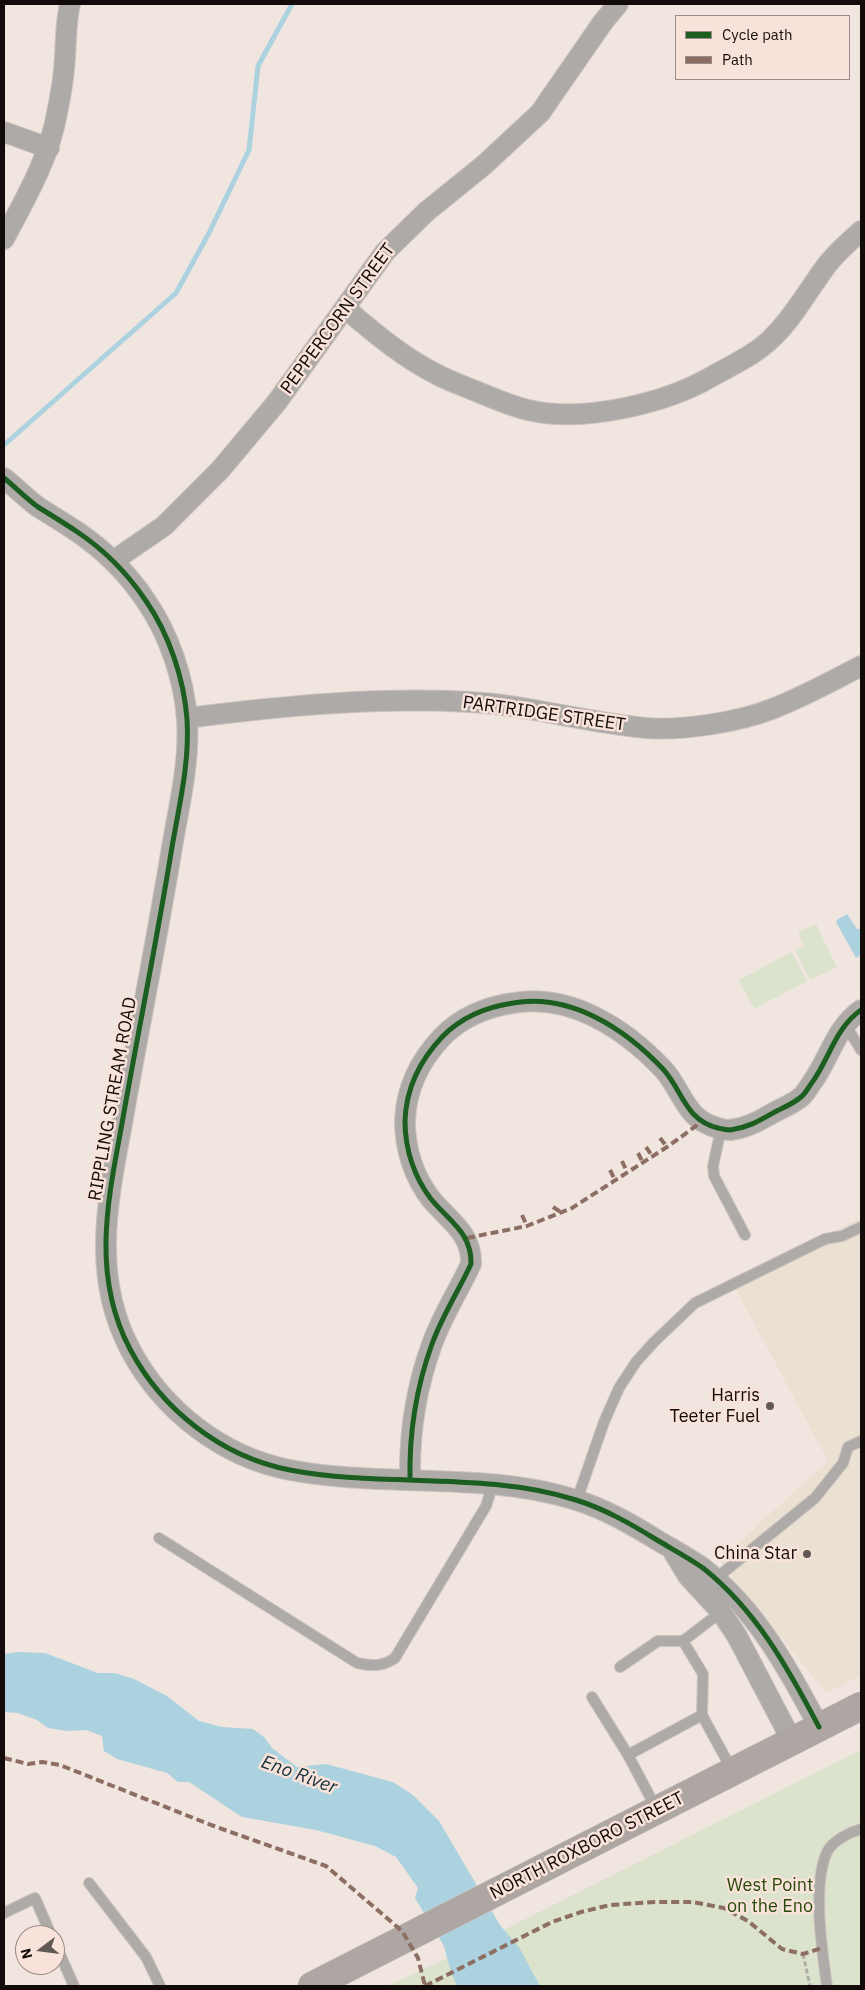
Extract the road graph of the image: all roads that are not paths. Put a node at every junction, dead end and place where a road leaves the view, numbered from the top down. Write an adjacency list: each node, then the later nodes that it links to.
1 (70, 4): 4 (street)
2 (618, 4): 7 (street, PEPPERCORN STREET)
3 (4, 132): 4 (street)
4 (48, 148): 6 (street)
5 (861, 231): 7 (street)
6 (4, 239)
7 (345, 308): 9 (street, PEPPERCORN STREET)
8 (4, 478): 9 (street, RIPPLING STREAM ROAD)
9 (113, 561): 11 (street, RIPPLING STREAM ROAD)
10 (861, 666): 11 (street, PARTRIDGE STREET)
11 (187, 718): 19 (street, RIPPLING STREAM ROAD)
12 (861, 1010): 13 (street)
13 (845, 1024): 14 (lane); 15 (street)
14 (861, 1050)
15 (721, 1129): 17 (lane); 19 (street)
16 (861, 1227): 21 (lane)
17 (745, 1235)
18 (861, 1441): 23 (lane)
19 (410, 1480): 20 (street, RIPPLING STREAM ROAD)
20 (493, 1484): 21 (street, RIPPLING STREAM ROAD); 22 (lane)
21 (577, 1500): 23 (street, RIPPLING STREAM ROAD)
22 (159, 1538)
23 (709, 1584): 24 (street, RIPPLING STREAM ROAD); 30 (street, RIPPLING STREAM ROAD)
24 (721, 1612): 25 (lane); 31 (street, RIPPLING STREAM ROAD)
25 (683, 1641): 26 (lane); 29 (lane)
26 (620, 1668)
27 (592, 1697): 32 (lane)
28 (861, 1706): 30 (highway, NORTH ROXBORO STREET)
29 (702, 1715): 32 (lane); 33 (lane)
30 (819, 1727): 31 (highway, NORTH ROXBORO STREET)
31 (792, 1741): 33 (highway, NORTH ROXBORO STREET)
32 (628, 1754): 34 (lane)
33 (733, 1771): 34 (highway, NORTH ROXBORO STREET)
34 (657, 1810): 42 (highway, NORTH ROXBORO STREET)
35 (861, 1829): 43 (lane)
36 (89, 1883): 41 (lane)
37 (4, 1913): 38 (lane)
38 (47, 1925)
39 (65, 1966): 40 (lane)
40 (74, 1986)
41 (160, 1986)
42 (312, 1986)
43 (827, 1986)

